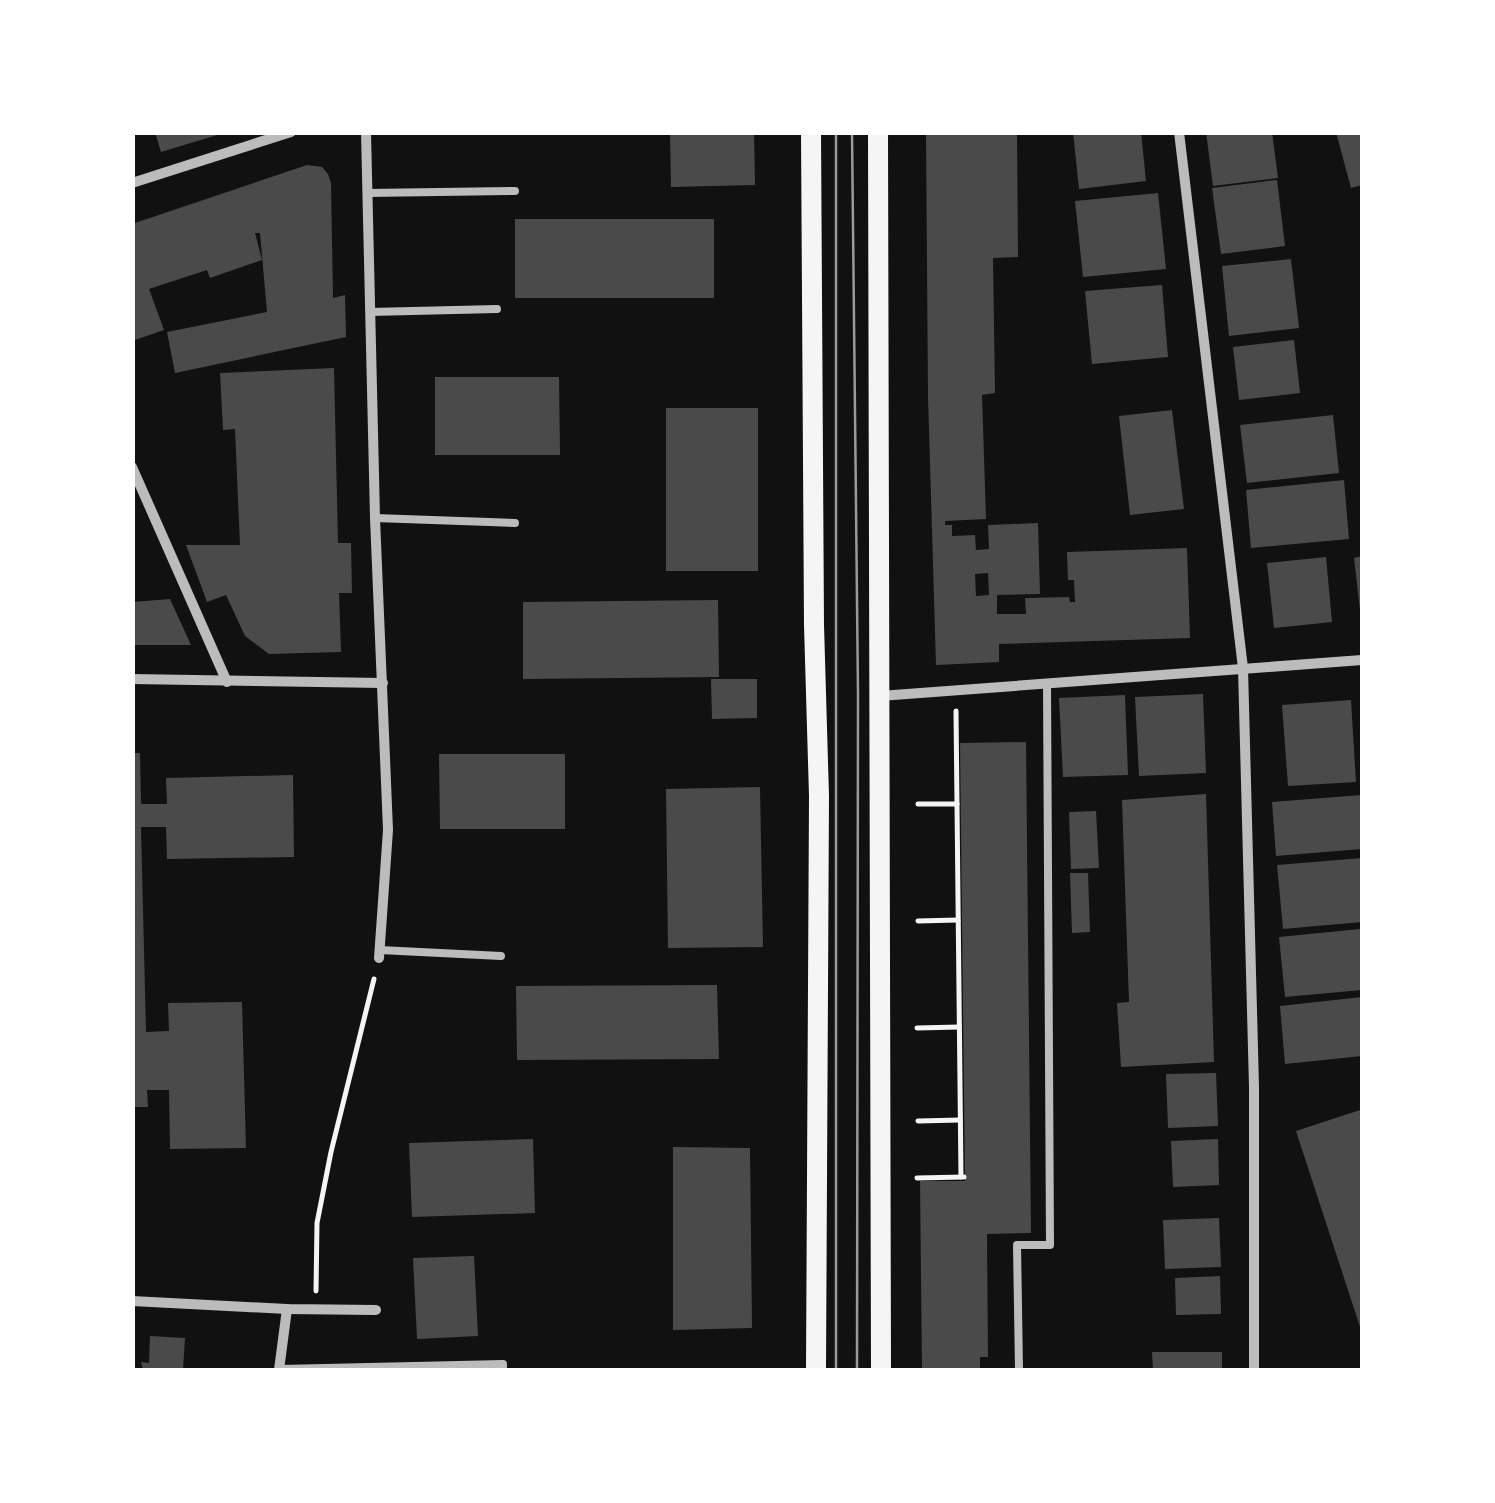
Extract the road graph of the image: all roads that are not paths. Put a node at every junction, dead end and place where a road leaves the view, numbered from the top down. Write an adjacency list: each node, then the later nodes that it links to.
1 (291, 132): 6 (street)
2 (366, 132): 8 (street)
3 (812, 132): 28 (main road)
4 (878, 132): 20 (main road)
5 (1179, 132): 15 (street)
6 (132, 183)
7 (516, 190): 8 (lane)
8 (368, 193): 10 (street)
9 (497, 309): 10 (lane)
10 (370, 312): 12 (street)
11 (132, 467): 17 (street)
12 (376, 518): 13 (lane); 19 (street)
13 (514, 523)
14 (1362, 660): 15 (street)
15 (1242, 668): 18 (street); 31 (street)
16 (132, 679): 17 (street)
17 (228, 682): 19 (street)
18 (1047, 683): 20 (street); 30 (lane)
19 (384, 684): 21 (street)
20 (880, 696): 29 (main road)
21 (380, 954): 22 (lane)
22 (501, 956)
23 (132, 1301): 24 (street)
24 (287, 1308): 25 (street); 26 (street)
25 (376, 1310)
26 (280, 1370): 27 (lane)
27 (503, 1370)
28 (816, 1370)
29 (881, 1370)
30 (1019, 1370)
31 (1254, 1370)

